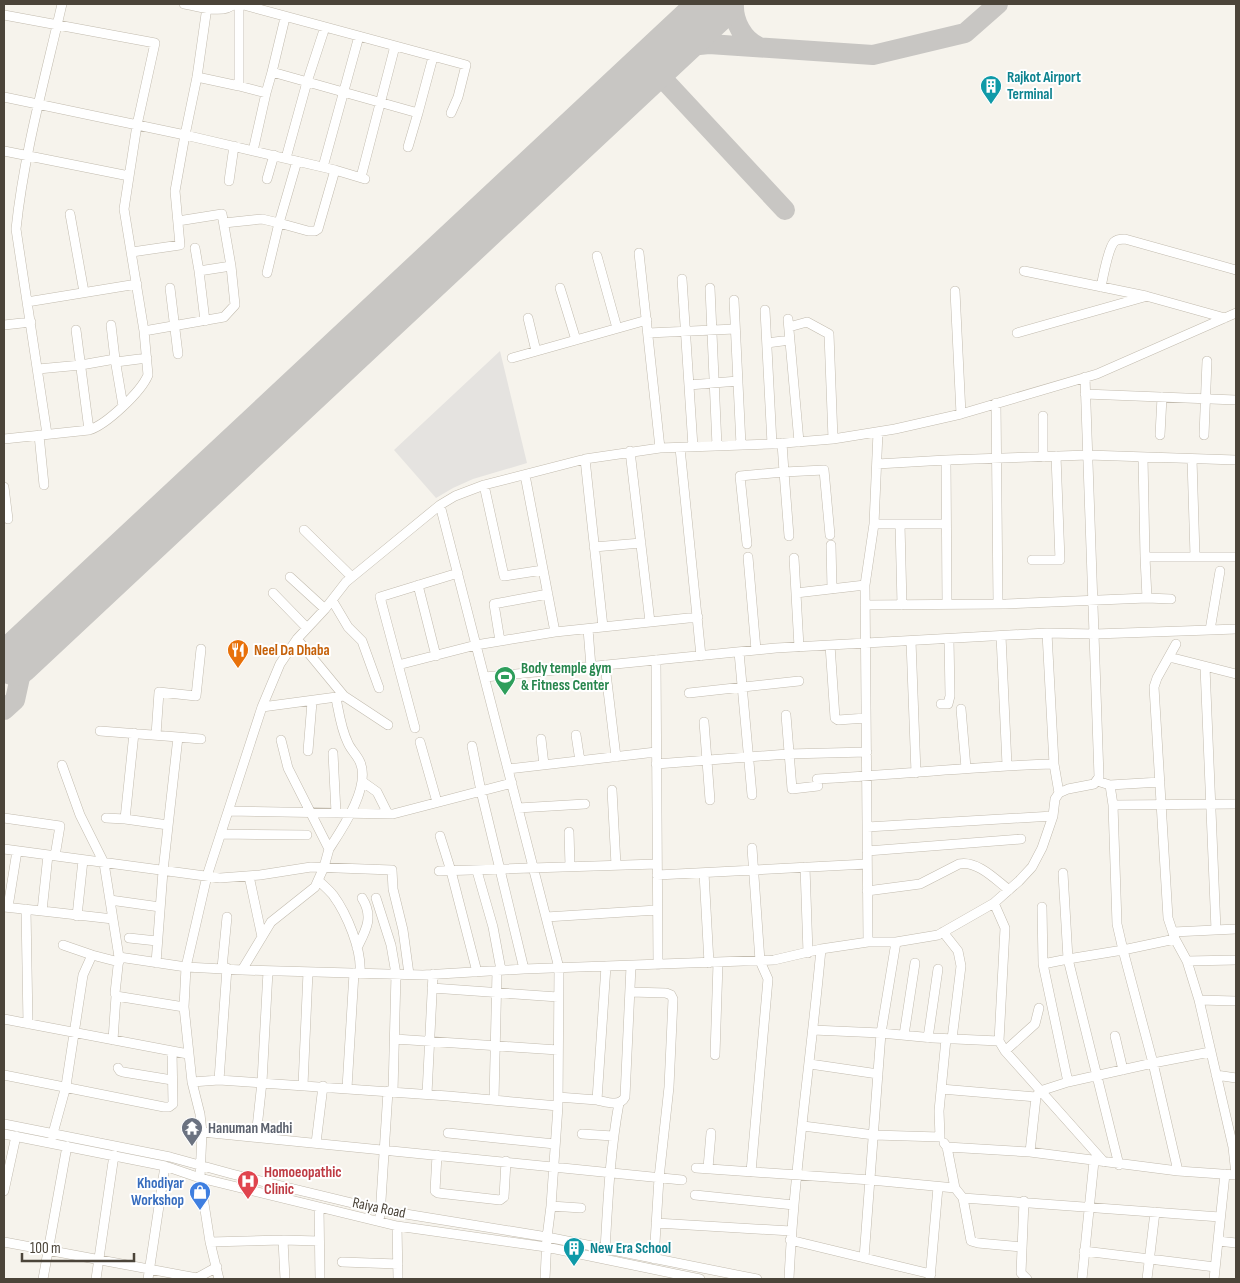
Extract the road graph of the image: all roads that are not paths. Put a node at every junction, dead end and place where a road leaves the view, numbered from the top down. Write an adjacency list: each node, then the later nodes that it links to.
1 (62, 4): 8 (street)
2 (184, 4): 5 (street)
3 (234, 4): 5 (street)
4 (240, 4): 7 (street); 16 (street)
5 (206, 7): 14 (street)
6 (4, 16): 8 (street)
7 (284, 16): 9 (street); 13 (street)
8 (57, 24): 21 (street); 24 (street)
9 (325, 27): 10 (street); 15 (street)
10 (359, 36): 11 (street); 17 (street)
11 (396, 46): 12 (street); 20 (street)
12 (433, 56): 22 (street); 23 (street)
13 (272, 72): 15 (street); 18 (street)
14 (197, 77): 16 (street); 25 (street)
15 (307, 82): 17 (street); 32 (street)
16 (239, 86): 18 (street)
17 (343, 92): 20 (street); 34 (street)
18 (266, 93): 29 (street)
19 (4, 97): 21 (street)
20 (381, 102): 22 (street); 35 (street)
21 (38, 104): 24 (street); 31 (street)
22 (418, 113): 27 (street)
23 (451, 113)
24 (137, 125): 25 (street); 36 (street)
25 (185, 135): 26 (street); 40 (street)
26 (234, 146): 29 (street); 38 (street)
27 (408, 147)
28 (4, 151): 31 (street)
29 (253, 151): 30 (street)
30 (274, 156): 32 (street); 37 (street)
31 (28, 157): 36 (street); 62 (street)
32 (286, 158): 33 (street)
33 (297, 161): 34 (street); 42 (street)
34 (323, 167): 35 (street)
35 (334, 170): 42 (street)
36 (129, 176): 44 (street)
37 (266, 179)
38 (229, 181)
39 (70, 214): 59 (street)
40 (178, 222): 41 (street); 44 (street)
41 (224, 223): 42 (street); 47 (street)
42 (279, 223): 51 (street)
43 (195, 248): 49 (street)
44 (132, 252): 53 (street)
45 (639, 253): 68 (street)
46 (597, 256): 73 (street)
47 (231, 266): 49 (street); 67 (street)
48 (1236, 270): 54 (street)
49 (200, 271): 67 (street)
50 (1024, 271): 54 (street)
51 (267, 272)
52 (682, 279): 76 (street)
53 (137, 284): 59 (street); 78 (street)
54 (1100, 287): 60 (street)
55 (170, 288): 72 (street)
56 (560, 288): 81 (street)
57 (710, 288): 77 (street)
58 (955, 291): 102 (street)
59 (84, 292): 62 (street)
60 (1146, 296): 66 (street); 80 (street)
61 (734, 300): 74 (street)
62 (27, 302): 69 (street)
63 (765, 310): 83 (street)
64 (1236, 313): 66 (street)
65 (528, 318): 84 (street)
66 (1225, 318): 92 (street)
67 (205, 320): 72 (street)
68 (647, 320): 73 (street); 79 (street)
69 (31, 322): 70 (street); 91 (street)
70 (4, 325)
71 (111, 325): 88 (street)
72 (175, 325): 78 (street); 85 (street)
73 (617, 328): 81 (street)
74 (735, 329): 77 (street); 93 (street)
75 (76, 330): 90 (street)
76 (686, 330): 77 (street); 79 (street); 95 (street)
77 (712, 330): 94 (street)
78 (144, 331): 86 (street)
79 (648, 333): 117 (street)
80 (1017, 333)
81 (576, 340): 84 (street)
82 (790, 340): 83 (street); 110 (street); 111 (street)
83 (767, 343): 113 (street)
84 (536, 351): 87 (street)
85 (178, 354)
86 (148, 358): 88 (street); 101 (street)
87 (512, 358)
88 (115, 361): 90 (street); 101 (street)
89 (1207, 361): 98 (street)
90 (82, 365): 91 (street); 104 (street)
91 (38, 370): 106 (street)
92 (1085, 377): 96 (street); 100 (street)
93 (738, 381): 94 (street); 114 (street)
94 (714, 382): 95 (street); 115 (street)
95 (689, 385): 116 (street)
96 (1085, 394): 97 (street); 120 (street)
97 (1162, 397): 98 (street); 107 (street)
98 (1206, 398): 99 (street); 108 (street)
99 (1236, 400)
100 (996, 403): 102 (street); 125 (street)
101 (123, 406): 104 (street)
102 (961, 414): 105 (street)
103 (1043, 416): 122 (street)
104 (89, 430): 106 (street)
105 (878, 432): 110 (street); 129 (street)
106 (43, 435): 109 (street); 132 (street)
107 (1160, 435)
108 (1204, 435)
109 (4, 439)
110 (833, 439): 111 (street)
111 (799, 442): 112 (street)
112 (782, 443): 113 (street); 130 (street)
113 (772, 444): 114 (street)
114 (741, 445): 115 (street)
115 (716, 446): 116 (street)
116 (693, 447): 118 (street)
117 (660, 448): 118 (street); 119 (street)
118 (680, 448): 173 (street)
119 (630, 452): 124 (street); 143 (street)
120 (1088, 455): 121 (street); 123 (street); 165 (street)
121 (1056, 456): 122 (street); 152 (street)
122 (1043, 457): 125 (street)
123 (1143, 457): 126 (street); 150 (street)
124 (585, 459): 131 (street); 146 (street)
125 (995, 459): 127 (street); 169 (street)
126 (1192, 459): 128 (street); 147 (street)
127 (946, 460): 129 (street); 139 (street)
128 (1236, 460)
129 (877, 464): 137 (street)
130 (784, 472): 141 (street); 142 (street); 144 (street)
131 (525, 474): 133 (street); 153 (street)
132 (44, 485)
133 (484, 485): 135 (street); 153 (street)
134 (4, 487): 136 (street)
135 (440, 504): 155 (street); 157 (street)
136 (8, 519)
137 (874, 524): 138 (street); 158 (street)
138 (900, 524): 139 (street); 171 (street)
139 (946, 524): 168 (street)
140 (304, 530): 157 (street)
141 (830, 535)
142 (789, 536)
143 (641, 543): 146 (street); 174 (street)
144 (746, 544)
145 (831, 545): 160 (street)
146 (594, 547): 175 (street)
147 (1195, 556): 148 (street); 150 (street)
148 (1236, 556)
149 (748, 557): 194 (street)
150 (1145, 557): 164 (street)
151 (794, 558): 162 (street)
152 (1032, 560)
153 (543, 570): 163 (street)
154 (1220, 570): 178 (street)
155 (458, 573): 159 (street); 190 (street)
156 (290, 577): 172 (street)
157 (352, 577): 167 (street)
158 (865, 585): 160 (street); 170 (street)
159 (418, 586): 196 (street); 200 (street)
160 (832, 589): 162 (street)
161 (273, 593): 176 (street)
162 (796, 593): 192 (street)
163 (548, 594): 180 (street); 187 (street)
164 (1147, 598): 165 (street); 166 (street)
165 (1094, 599): 169 (street); 182 (street)
166 (1171, 599)
167 (332, 600): 172 (street); 208 (street)
168 (947, 604): 169 (street); 171 (street)
169 (998, 604)
170 (865, 605): 171 (street); 188 (street)
171 (902, 605)
172 (325, 609): 176 (street)
173 (698, 617): 174 (street); 197 (street)
174 (650, 622): 175 (street)
175 (603, 627): 177 (street)
176 (307, 628): 185 (street)
177 (588, 629): 180 (street); 202 (street)
178 (1210, 630): 179 (street); 182 (street)
179 (1236, 630)
180 (555, 632): 187 (street)
181 (1047, 633): 182 (street); 183 (street); 240 (street)
182 (1095, 634): 248 (street)
183 (1001, 636): 184 (street); 243 (street)
184 (949, 639): 186 (street); 212 (street)
185 (297, 640): 210 (street); 213 (street)
186 (911, 641): 188 (street); 246 (street)
187 (500, 642): 190 (street)
188 (866, 643): 191 (street); 216 (street)
189 (1176, 644): 198 (street)
190 (476, 645): 196 (street); 205 (street)
191 (830, 645): 192 (street); 216 (street)
192 (799, 647): 194 (street)
193 (201, 649): 222 (street)
194 (756, 650): 195 (street)
195 (739, 652): 197 (street); 207 (street)
196 (436, 656): 200 (street)
197 (701, 656): 199 (street)
198 (1169, 657): 203 (street); 250 (street)
199 (656, 660): 201 (street); 231 (street)
200 (398, 665): 219 (street)
201 (605, 665): 202 (street); 235 (street)
202 (591, 667): 205 (street)
203 (1205, 667): 204 (street); 260 (street)
204 (1236, 674)
205 (485, 677): 245 (street)
206 (799, 681): 207 (street)
207 (742, 687): 209 (street); 236 (street)
208 (379, 688)
209 (689, 693)
210 (340, 697): 211 (street); 218 (street); 249 (street)
211 (312, 702): 213 (street); 230 (street)
212 (941, 704)
213 (262, 707): 265 (street)
214 (961, 708): 244 (street)
215 (786, 715): 234 (street)
216 (866, 718): 232 (street)
217 (704, 722): 238 (street)
218 (388, 725)
219 (415, 728)
220 (100, 731): 221 (street)
221 (134, 733): 222 (street); 273 (street)
222 (156, 734): 224 (street)
223 (576, 735): 237 (street)
224 (178, 737): 225 (street); 274 (street)
225 (201, 739)
226 (541, 739): 242 (street)
227 (281, 740): 266 (street)
228 (420, 742): 258 (street)
229 (472, 746): 254 (street)
230 (308, 751)
231 (656, 752): 235 (street); 239 (street)
232 (867, 752): 234 (street); 247 (street)
233 (333, 753): 267 (street)
234 (788, 754): 236 (street); 247 (street)
235 (616, 757): 237 (street)
236 (748, 757): 238 (street); 256 (street)
237 (580, 761): 242 (street)
238 (707, 761): 239 (street); 257 (street)
239 (656, 764): 289 (street)
240 (1054, 764): 243 (street); 255 (street)
241 (62, 765): 288 (street)
242 (544, 765): 245 (street)
243 (1007, 765): 244 (street)
244 (966, 768): 246 (street)
245 (508, 769): 251 (street)
246 (916, 773): 247 (street)
247 (868, 776): 275 (street)
248 (1097, 781): 252 (street); 255 (street)
249 (362, 782): 268 (street); 269 (street)
250 (1160, 782): 252 (street); 262 (street)
251 (512, 783): 254 (street); 264 (street)
252 (1110, 785): 263 (street)
253 (612, 790): 291 (street)
254 (481, 791): 258 (street); 296 (street)
255 (1059, 793): 270 (street)
256 (752, 795)
257 (710, 800)
258 (437, 802): 269 (street)
259 (585, 804): 264 (street)
260 (1211, 804): 261 (street); 262 (street); 324 (street)
261 (1236, 804)
262 (1162, 805): 263 (street); 327 (street)
263 (1113, 806): 336 (street)
264 (518, 808): 294 (street)
265 (228, 811): 266 (street); 277 (street)
266 (310, 812): 267 (street); 283 (street)
267 (336, 813): 268 (street)
268 (351, 814): 269 (street); 283 (street)
269 (388, 814)
270 (1053, 816): 275 (street); 308 (street)
271 (4, 818): 286 (street)
272 (106, 818): 273 (street)
273 (125, 820): 274 (street)
274 (168, 826): 298 (street)
275 (867, 827): 285 (street)
276 (569, 832): 292 (street)
277 (221, 834): 278 (street); 305 (street)
278 (307, 835)
279 (440, 836): 300 (street)
280 (1021, 839): 285 (street)
281 (752, 848): 297 (street)
282 (4, 849): 284 (street)
283 (329, 849): 293 (street)
284 (17, 851): 286 (street); 314 (street)
285 (867, 851): 290 (street)
286 (52, 856): 287 (street); 319 (street)
287 (83, 860): 288 (street); 320 (street)
288 (104, 863): 298 (street); 312 (street)
289 (657, 864): 291 (street); 304 (street)
290 (867, 864): 295 (street); 309 (street)
291 (616, 865): 292 (street)
292 (570, 866): 294 (street)
293 (324, 867): 306 (street); 307 (street); 364 (street)
294 (533, 867): 296 (street); 322 (street)
295 (805, 867): 297 (street); 337 (street)
296 (500, 869): 301 (street); 355 (street)
297 (753, 870): 302 (street); 343 (street)
298 (163, 871): 305 (street); 315 (street)
299 (439, 871): 300 (street)
300 (452, 871): 301 (street); 361 (street)
301 (477, 871): 358 (street)
302 (704, 873): 304 (street); 345 (street)
303 (1063, 873): 339 (street)
304 (657, 875): 318 (street)
305 (207, 876): 306 (street); 350 (street)
306 (249, 876): 328 (street)
307 (319, 881): 328 (street); 334 (street)
308 (1009, 890): 309 (street); 313 (street)
309 (867, 891): 331 (street)
310 (362, 898): 334 (street)
311 (376, 898): 363 (street)
312 (110, 900): 315 (street); 323 (street)
313 (994, 903): 326 (street); 386 (street)
314 (6, 907): 317 (street)
315 (160, 907): 330 (street)
316 (1042, 907): 348 (street)
317 (26, 909): 319 (street); 376 (street)
318 (658, 910): 322 (street); 349 (street)
319 (42, 911): 320 (street)
320 (77, 916): 323 (street)
321 (227, 917): 353 (street)
322 (546, 917): 354 (street)
323 (113, 919): 340 (street)
324 (1216, 930): 325 (street); 327 (street)
325 (1236, 930)
326 (943, 932): 332 (street); 383 (street)
327 (1174, 935): 336 (street); 341 (street)
328 (262, 936): 357 (street)
329 (128, 938): 330 (street)
330 (157, 941): 344 (street)
331 (868, 942): 332 (street); 335 (street)
332 (896, 942): 379 (street)
333 (63, 945): 338 (street)
334 (357, 948): 362 (street)
335 (821, 949): 337 (street); 377 (street)
336 (1123, 950): 339 (street); 395 (street)
337 (808, 952): 343 (street)
338 (92, 955): 340 (street); 378 (street)
339 (1068, 959): 348 (street); 402 (street)
340 (119, 960): 344 (street); 369 (street)
341 (1186, 960): 342 (street); 371 (street)
342 (1236, 960)
343 (760, 961): 346 (street); 454 (street)
344 (156, 963): 350 (street)
345 (708, 963): 346 (street); 349 (street)
346 (718, 963): 394 (street)
347 (915, 963): 380 (street)
348 (1043, 964): 408 (street)
349 (658, 965): 352 (street)
350 (186, 966): 353 (street); 373 (street)
351 (606, 966): 352 (street); 354 (street); 418 (street)
352 (631, 966): 367 (street)
353 (225, 968): 357 (street); 405 (street)
354 (558, 968): 355 (street); 370 (street)
355 (524, 969): 358 (street)
356 (938, 969): 382 (street)
357 (242, 970): 359 (street)
358 (499, 970): 361 (street); 368 (street)
359 (268, 971): 360 (street); 407 (street)
360 (308, 972): 362 (street); 409 (street)
361 (477, 972): 365 (street)
362 (357, 973): 363 (street); 412 (street)
363 (396, 974): 364 (street); 385 (street)
364 (409, 974): 365 (street)
365 (433, 974): 366 (street)
366 (432, 988): 368 (street); 387 (street)
367 (630, 992): 420 (street); 459 (street)
368 (497, 993): 370 (street); 388 (street)
369 (116, 996): 373 (street); 384 (street)
370 (558, 997): 389 (street)
371 (1198, 1000): 372 (street); 392 (street)
372 (1236, 1001)
373 (184, 1007): 393 (street)
374 (1039, 1008): 391 (street)
375 (4, 1020): 376 (street)
376 (28, 1024): 378 (street)
377 (814, 1030): 379 (street); 396 (street)
378 (75, 1034): 384 (street); 410 (street)
379 (881, 1034): 380 (street); 399 (street)
380 (904, 1036): 382 (street)
381 (1115, 1036): 398 (street)
382 (928, 1038): 383 (street)
383 (949, 1039): 386 (street); 413 (street)
384 (113, 1040): 390 (street)
385 (394, 1040): 387 (street); 414 (street)
386 (999, 1041): 391 (street)
387 (429, 1042): 388 (street); 415 (street)
388 (496, 1046): 389 (street); 417 (street)
389 (558, 1050): 419 (street)
390 (172, 1051): 393 (street); 404 (street)
391 (1005, 1051): 416 (street)
392 (1210, 1052): 395 (street); 401 (street)
393 (188, 1054): 406 (street)
394 (715, 1056)
395 (1153, 1063): 398 (street); 452 (street)
396 (810, 1064): 399 (street); 422 (street)
397 (118, 1068): 404 (street)
398 (1123, 1070): 402 (street)
399 (878, 1074): 429 (street)
400 (4, 1075): 410 (street)
401 (1216, 1075): 403 (street); 456 (street)
402 (1097, 1076): 408 (street); 447 (street)
403 (1236, 1078)
404 (172, 1080): 410 (street)
405 (219, 1080): 406 (street); 407 (street)
406 (192, 1082): 423 (street)
407 (262, 1082): 409 (street); 432 (street)
408 (1068, 1082): 416 (street)
409 (303, 1085): 411 (street)
410 (66, 1086): 424 (street)
411 (323, 1086): 412 (street); 435 (street)
412 (347, 1088): 414 (street)
413 (941, 1089): 416 (street); 433 (street)
414 (391, 1092): 415 (street); 439 (street)
415 (427, 1094): 417 (street)
416 (1038, 1094): 440 (street); 445 (street)
417 (494, 1100): 419 (street)
418 (597, 1100): 419 (street); 420 (street)
419 (558, 1101): 436 (street)
420 (620, 1104): 431 (street)
421 (4, 1124): 424 (street, Raiya Road)
422 (802, 1126): 429 (street); 457 (street)
423 (202, 1132): 432 (street); 446 (street)
424 (53, 1133): 434 (street); 446 (street, Raiya Road)
425 (448, 1133): 436 (street)
426 (711, 1133): 451 (street)
427 (4, 1134): 430 (street, Raiya Road)
428 (582, 1134): 431 (street)
429 (874, 1135): 433 (street); 461 (street)
430 (16, 1136): 434 (street, Raiya Road); 464 (street)
431 (613, 1136): 453 (street)
432 (256, 1137): 435 (street)
433 (940, 1137): 438 (street)
434 (51, 1143): 437 (street, Raiya Road)
435 (316, 1143): 439 (street)
436 (555, 1144): 449 (street)
437 (67, 1146): 441 (street, Raiya Road); 489 (street)
438 (947, 1147): 440 (street); 463 (street)
439 (385, 1150): 442 (street); 473 (street)
440 (1030, 1152): 444 (street)
441 (114, 1155): 448 (street, Raiya Road); 495 (street)
442 (437, 1155): 443 (street); 443 (street)
443 (506, 1161): 449 (street)
444 (1094, 1161): 445 (street); 470 (street)
445 (1104, 1162): 447 (street)
446 (200, 1165): 458 (street); 473 (street, Raiya Road)
447 (1119, 1165): 452 (street)
448 (165, 1166): 458 (street, Raiya Road); 500 (street)
449 (554, 1166): 453 (street); 469 (street)
450 (696, 1168): 451 (street)
451 (708, 1168): 454 (street)
452 (1178, 1171): 455 (street)
453 (609, 1172): 459 (street); 490 (street)
454 (751, 1172): 457 (street)
455 (1224, 1174): 456 (street); 475 (street)
456 (1236, 1175)
457 (796, 1176): 461 (street); 468 (street)
458 (200, 1178): 471 (street, Raiya Road); 485 (street)
459 (659, 1178): 460 (street); 477 (street)
460 (682, 1180)
461 (871, 1180): 462 (street); 492 (street)
462 (938, 1187): 463 (street); 501 (street)
463 (955, 1188): 466 (street)
464 (4, 1191)
465 (695, 1195): 468 (street)
466 (962, 1198): 467 (street); 488 (street)
467 (1024, 1201): 470 (street); 488 (street)
468 (794, 1204): 479 (street)
469 (551, 1206): 472 (street); 480 (street)
470 (1090, 1206): 474 (street); 491 (street)
471 (319, 1207): 476 (street, Raiya Road); 482 (street)
472 (581, 1208)
473 (381, 1210): 476 (street); 480 (street, Raiya Road)
474 (1155, 1212): 475 (street); 494 (street)
475 (1220, 1217): 483 (street)
476 (380, 1222): 478 (street, Raiya Road)
477 (656, 1223): 479 (street); 493 (street)
478 (397, 1226): 487 (street, Raiya Road); 497 (street)
479 (791, 1235): 492 (street); 512 (street)
480 (547, 1237): 487 (street); 490 (street, Raiya Road)
481 (283, 1240): 482 (street); 485 (street); 506 (street)
482 (319, 1241): 507 (street)
483 (1218, 1241): 486 (street); 498 (street)
484 (4, 1242): 489 (street)
485 (210, 1242): 499 (street)
486 (1236, 1243)
487 (546, 1247): 509 (street); 510 (street, Raiya Road)
488 (1022, 1247): 513 (street)
489 (49, 1249): 495 (street); 503 (street)
490 (605, 1250): 493 (street, Raiya Road)
491 (1084, 1251): 494 (street); 514 (street)
492 (864, 1258): 501 (street)
493 (654, 1259): 511 (street, Raiya Road)
494 (1149, 1259): 498 (street); 515 (street)
495 (99, 1260): 500 (street); 504 (street)
496 (342, 1262): 497 (street)
497 (398, 1264): 508 (street)
498 (1215, 1267): 516 (street)
499 (217, 1268): 502 (street); 505 (street)
500 (148, 1274): 502 (street)
501 (930, 1277)
502 (197, 1278)
503 (43, 1279)
504 (96, 1279)
505 (219, 1279)
506 (285, 1279)
507 (320, 1279)
508 (398, 1279)
509 (545, 1279)
510 (700, 1279)
511 (757, 1279)
512 (788, 1279)
513 (1027, 1279)
514 (1082, 1279)
515 (1147, 1279)
516 (1214, 1279)

